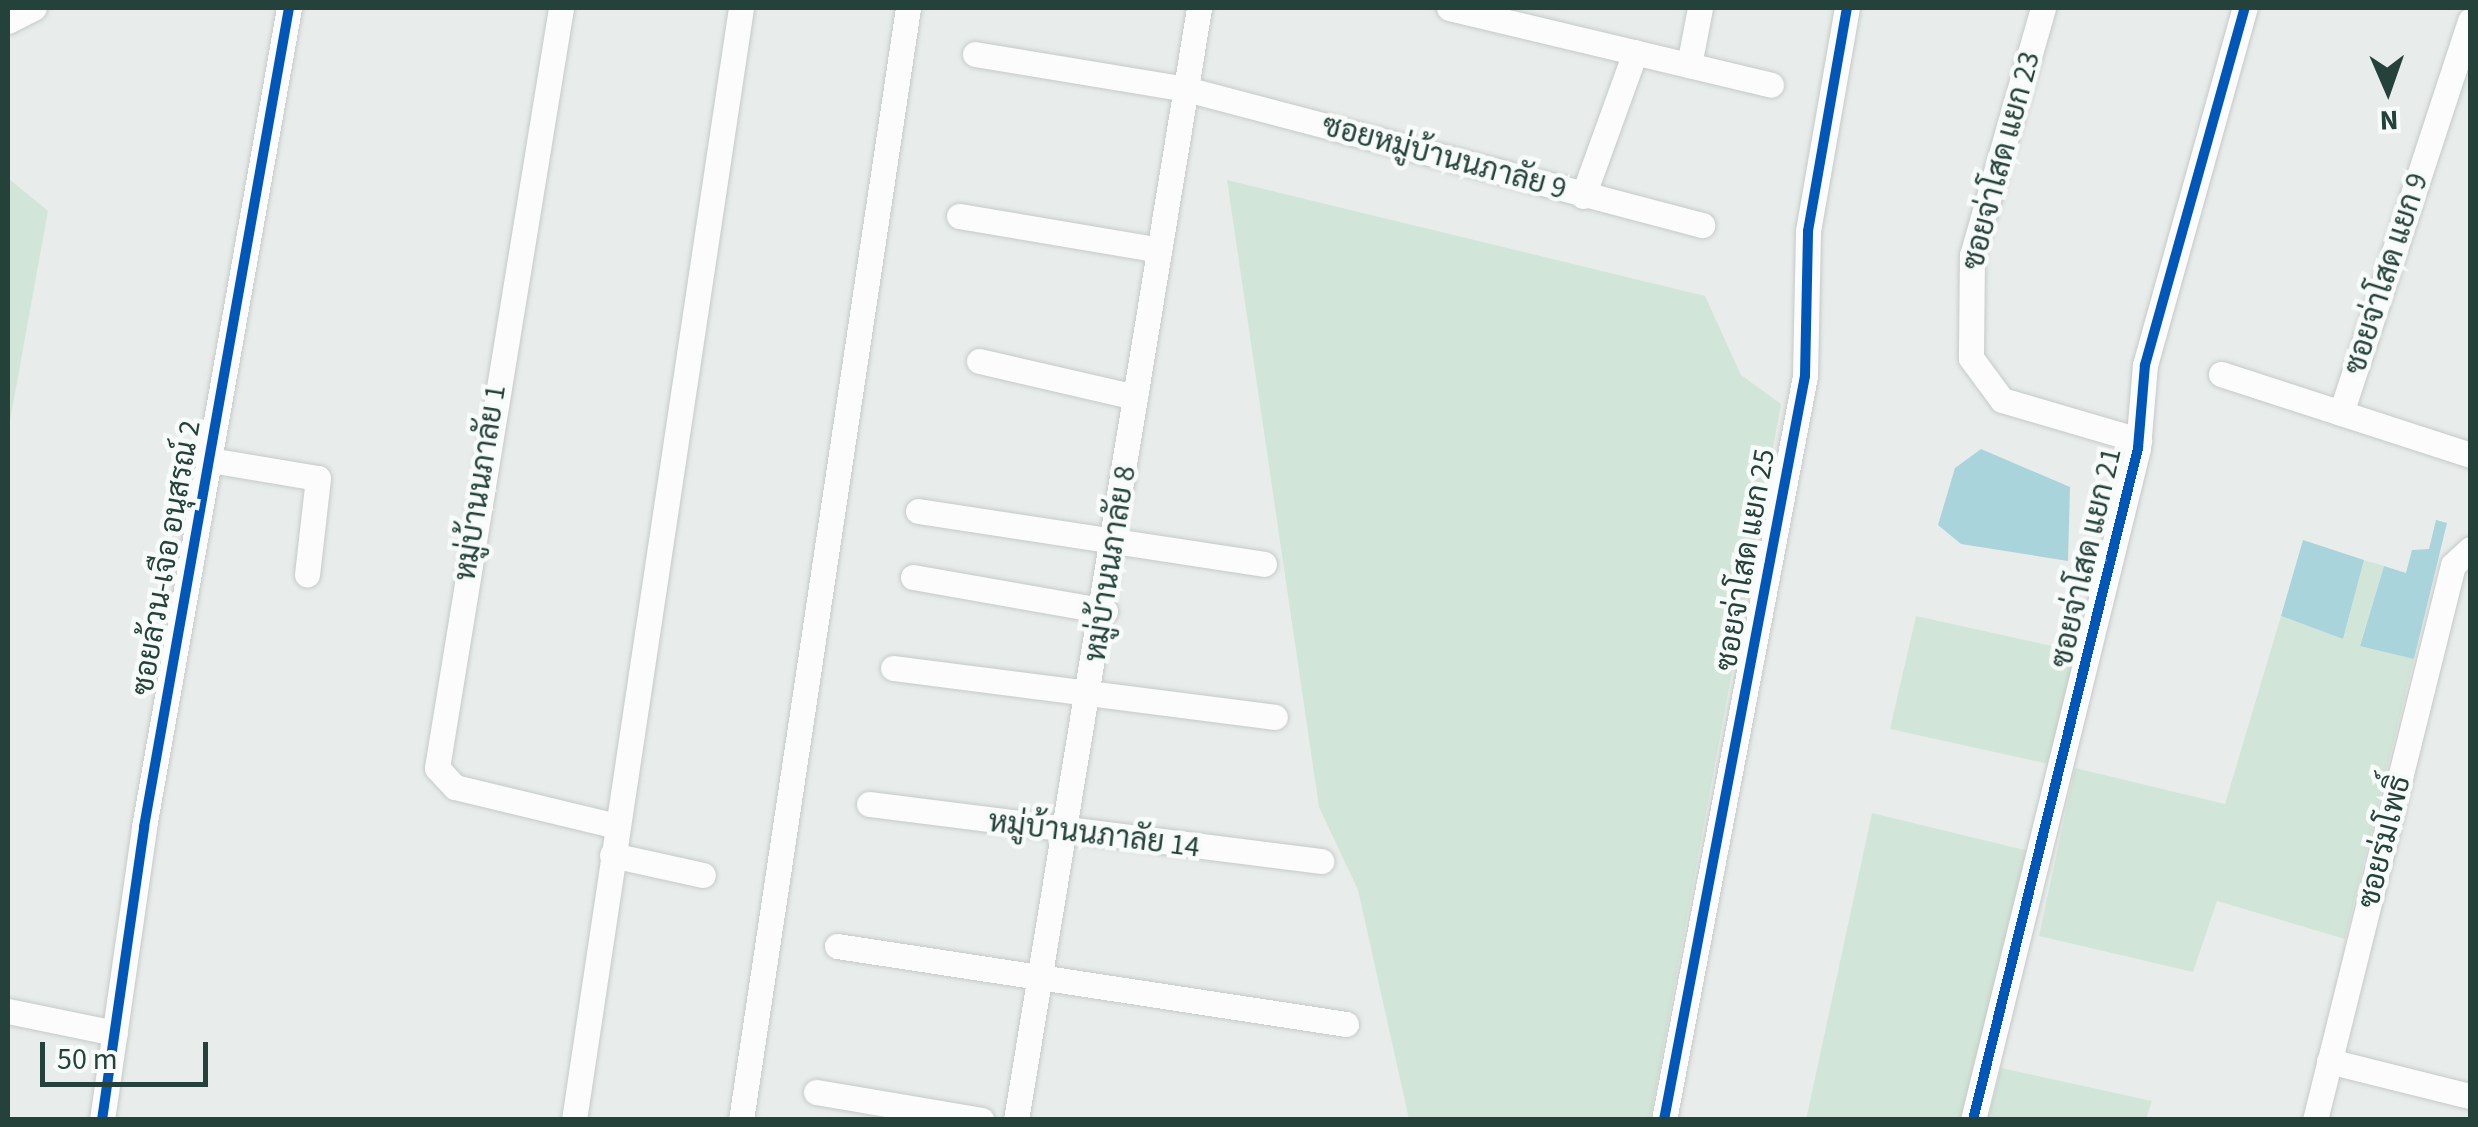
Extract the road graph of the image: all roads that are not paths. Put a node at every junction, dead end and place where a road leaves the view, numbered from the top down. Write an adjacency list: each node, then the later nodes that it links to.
1 (34, 8): 13 (street)
2 (289, 8): 29 (street, ซอยล้วน-เจือ อนุสรณ์ 2)
3 (561, 8): 41 (street, หมู่บ้านนภาลัย 1)
4 (741, 8): 41 (street)
5 (908, 8): 56 (street)
6 (1200, 8): 18 (street, หมู่บ้านนภาลัย 8)
7 (1449, 8): 14 (street)
8 (1700, 8): 16 (street)
9 (1847, 8): 59 (street, ซอยจ่าโสด แยก 25)
10 (2043, 8): 27 (street, ซอยจ่าโสด แยก 23)
11 (2245, 8): 27 (street, ซอยจ่าโสด แยก 21)
12 (2470, 21): 26 (street, ซอยจ่าโสด แยก 9)
13 (8, 22)
14 (1635, 52): 16 (street); 19 (street)
15 (975, 54): 18 (street, ซอยหมู่บ้านนภาลัย 9)
16 (1689, 65): 17 (street)
17 (1772, 85)
18 (1186, 89): 19 (street, ซอยหมู่บ้านนภาลัย 9); 22 (street, หมู่บ้านนภาลัย 8)
19 (1584, 196): 21 (street, ซอยหมู่บ้านนภาลัย 9)
20 (960, 216): 22 (street)
21 (1702, 225)
22 (1160, 250): 25 (street, หมู่บ้านนภาลัย 8)
23 (979, 361): 25 (street)
24 (2220, 374): 26 (street, ซอยจ่าโสด แยก 9)
25 (1135, 396): 31 (street, หมู่บ้านนภาลัย 8)
26 (2341, 413): 28 (street, ซอยจ่าโสด แยก 9)
27 (2139, 440): 60 (street, ซอยจ่าโสด แยก 21)
28 (2470, 455)
29 (210, 460): 34 (street); 50 (street, ซอยล้วน-เจือ อนุสรณ์ 2)
30 (918, 512): 31 (street)
31 (1117, 540): 33 (street); 36 (street, หมู่บ้านนภาลัย 8)
32 (2462, 557): 51 (street, ซอยร่มโพธิ์)
33 (1264, 564)
34 (307, 574)
35 (913, 577): 36 (street)
36 (1105, 611): 38 (street, หมู่บ้านนภาลัย 8)
37 (894, 668): 38 (street)
38 (1091, 694): 39 (street); 42 (street, หมู่บ้านนภาลัย 8)
39 (1275, 718)
40 (868, 804): 42 (street, หมู่บ้านนภาลัย 14)
41 (616, 826): 43 (street)
42 (1070, 835): 44 (street, หมู่บ้านนภาลัย 14); 47 (street, หมู่บ้านนภาลัย 8)
43 (612, 854): 45 (street); 55 (street)
44 (1321, 861)
45 (703, 875)
46 (837, 946): 47 (street)
47 (1042, 981): 49 (street); 58 (street, หมู่บ้านนภาลัย 8)
48 (8, 1012): 50 (street)
49 (1346, 1024)
50 (115, 1032): 54 (street, ซอยล้วน-เจือ อนุสรณ์ 2)
51 (2329, 1060): 53 (street); 61 (street, ซอยร่มโพธิ์)
52 (816, 1092): 57 (street)
53 (2467, 1102)
54 (102, 1120)
55 (574, 1120)
56 (741, 1120)
57 (982, 1120)
58 (1016, 1120)
59 (1664, 1120)
60 (1972, 1120)
61 (2315, 1120)

